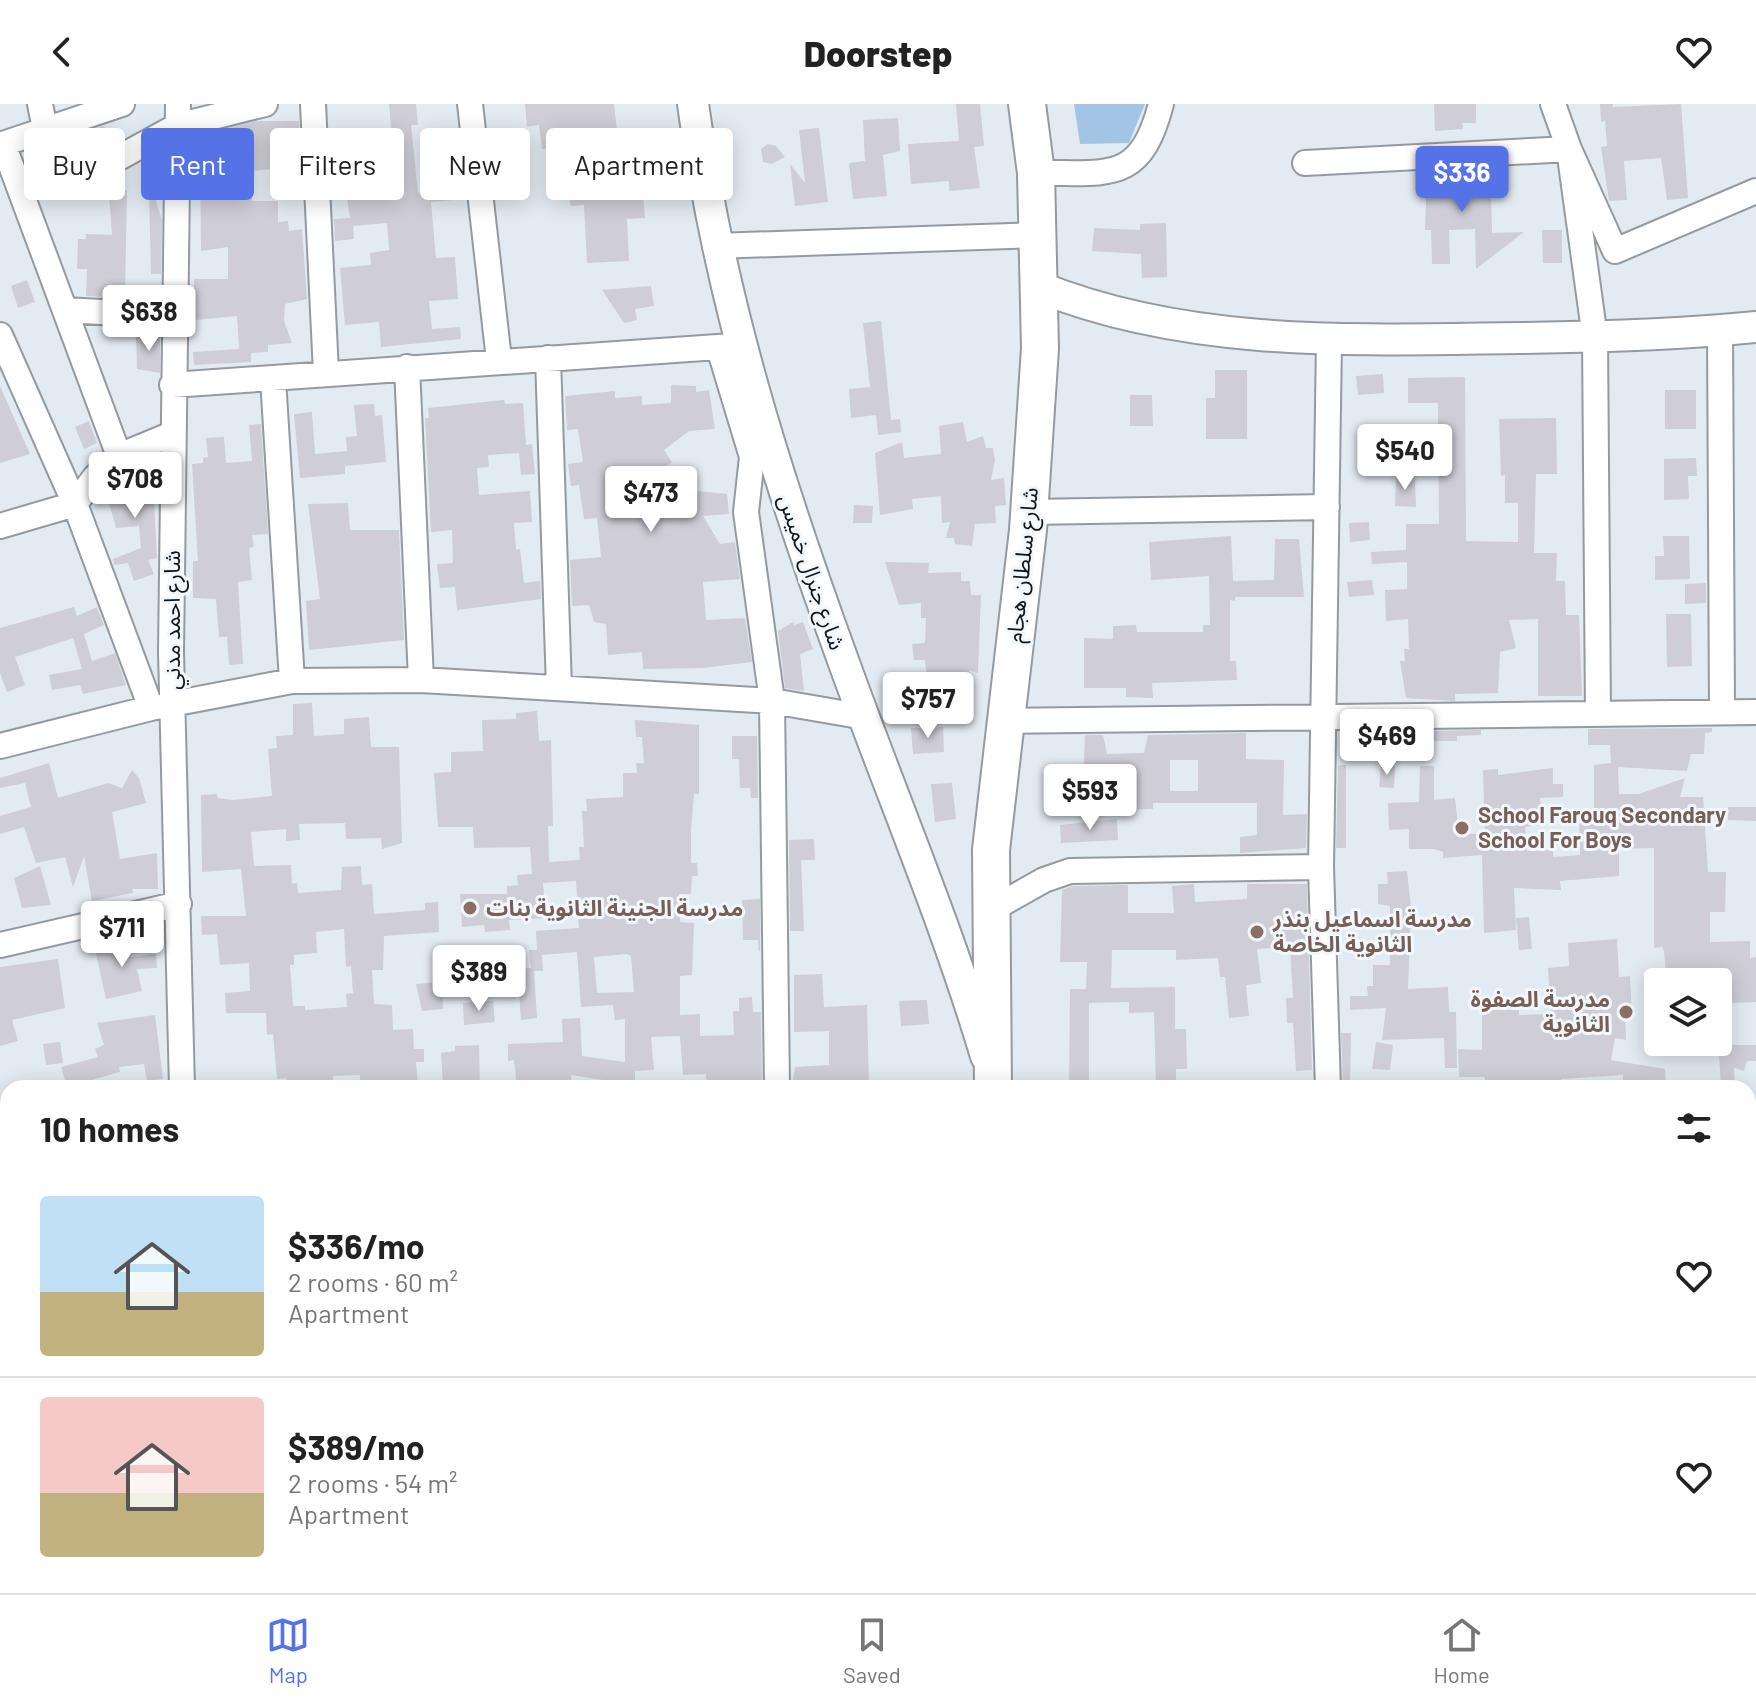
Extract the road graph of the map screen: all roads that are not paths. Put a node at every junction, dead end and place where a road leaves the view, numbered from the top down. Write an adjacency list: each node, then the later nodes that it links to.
1 (40, 104): 11 (street)
2 (122, 104): 12 (street)
3 (265, 104): 10 (street)
4 (313, 104): 36 (street)
5 (470, 104): 34 (street)
6 (693, 104): 21 (main road, شارع جنرال خميس)
7 (1027, 104): 18 (highway, شارع سلطان هجام)
8 (1161, 104): 18 (street)
9 (1553, 104): 15 (street)
10 (177, 115): 16 (street); 26 (street, شارع احمد مدني)
11 (44, 128)
12 (50, 128)
13 (24, 137): 14 (street)
14 (1, 145): 25 (street)
15 (1569, 149): 17 (street); 22 (street); 23 (street)
16 (125, 151)
17 (1305, 163)
18 (1036, 173): 20 (highway, شارع سلطان هجام)
19 (1756, 191): 22 (street)
20 (1038, 235): 21 (street); 24 (highway, شارع سلطان هجام)
21 (715, 246): 32 (main road, شارع جنرال خميس)
22 (1615, 251): 23 (street)
23 (1586, 275): 30 (street)
24 (1039, 287): 31 (main road); 43 (highway, شارع سلطان هجام)
25 (65, 310): 26 (street); 40 (street)
26 (173, 316): 38 (street, شارع احمد مدني)
27 (1756, 327): 28 (main road)
28 (1720, 329): 30 (main road); 50 (street)
29 (0, 335): 41 (street)
30 (1595, 338): 31 (main road); 52 (street)
31 (1329, 341): 42 (street)
32 (730, 346): 33 (street); 48 (street); 54 (main road, شارع جنرال خميس)
33 (548, 358): 34 (street); 47 (street)
34 (499, 360): 35 (street)
35 (407, 367): 36 (street); 45 (street)
36 (326, 373): 37 (street)
37 (273, 379): 38 (street); 46 (street)
38 (172, 385): 39 (street, شارع احمد مدني)
39 (172, 434): 40 (street); 49 (street, شارع احمد مدني)
40 (119, 456): 41 (street)
41 (75, 504): 44 (street); 49 (street)
42 (1327, 507): 43 (street); 53 (street)
43 (1029, 512): 55 (highway, شارع سلطان هجام)
44 (0, 526)
45 (421, 680): 46 (street); 47 (street)
46 (292, 681): 49 (street)
47 (559, 688): 48 (street)
48 (772, 701): 54 (street); 62 (street)
49 (162, 706): 56 (street); 58 (street, شارع احمد مدني)
50 (1722, 712): 51 (street); 52 (street)
51 (1756, 712)
52 (1598, 714): 53 (street)
53 (1324, 715): 55 (street); 57 (street)
54 (865, 717): 63 (main road, شارع جنرال خميس)
55 (1004, 721): 59 (highway, شارع سلطان هجام)
56 (0, 746)
57 (1321, 867): 59 (street); 65 (street)
58 (179, 904): 60 (street); 61 (street, شارع احمد مدني)
59 (989, 911): 64 (highway, شارع سلطان هجام)
60 (0, 945)
61 (182, 1080)
62 (777, 1080)
63 (992, 1080)
64 (992, 1080)
65 (1328, 1080)

